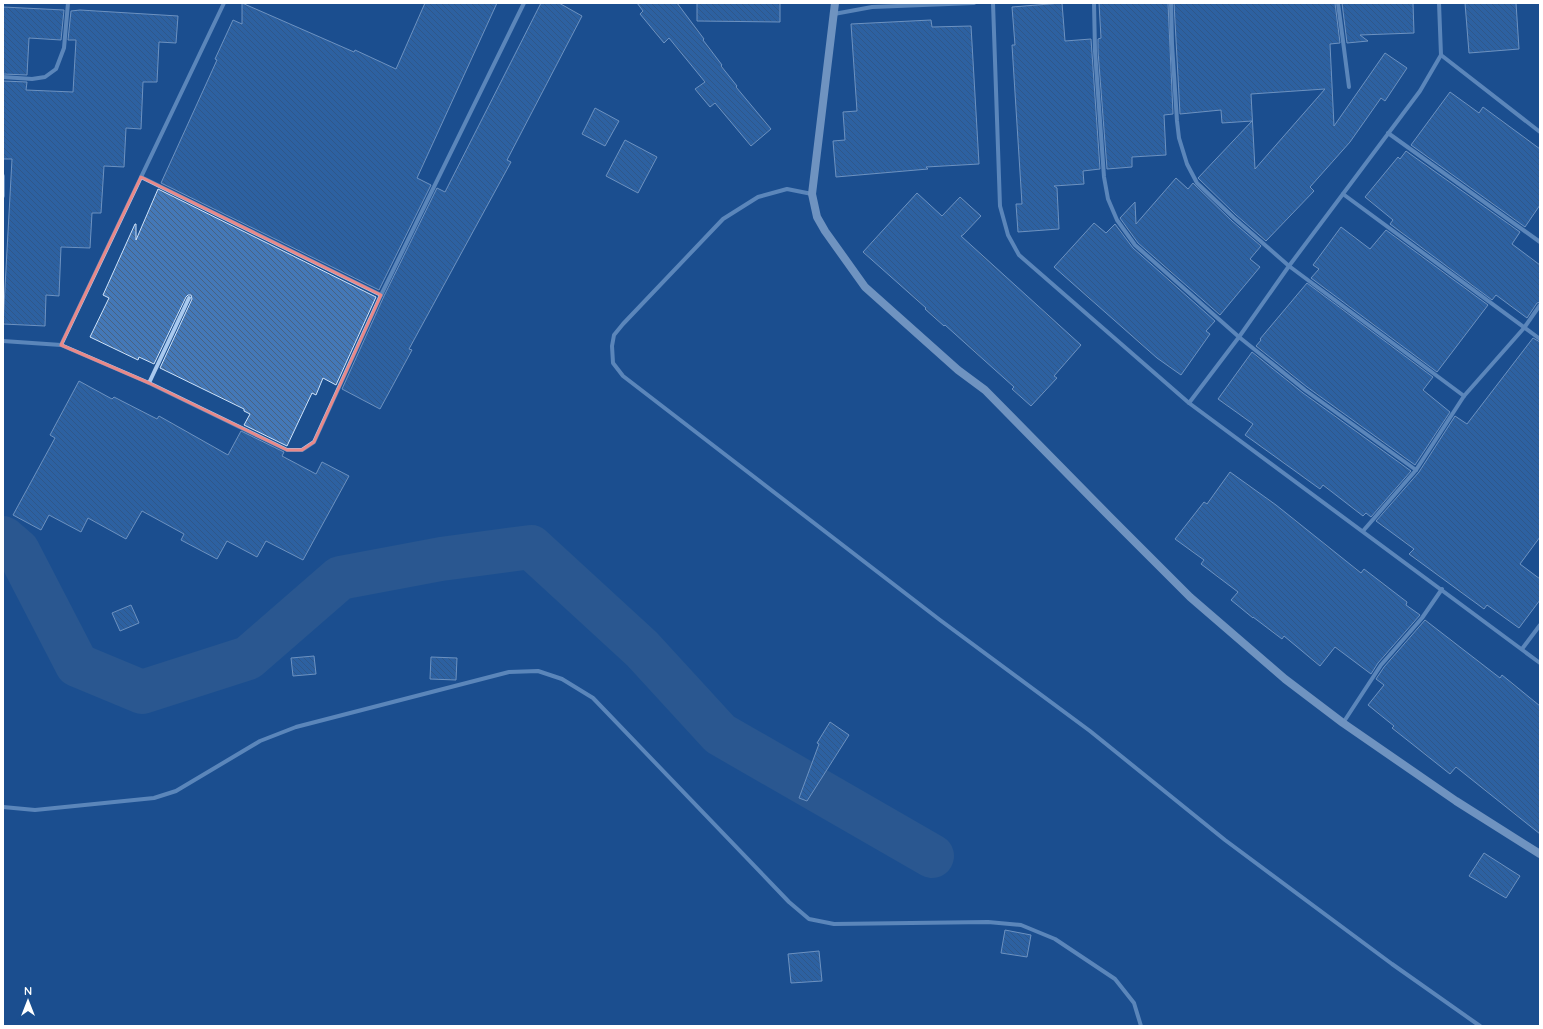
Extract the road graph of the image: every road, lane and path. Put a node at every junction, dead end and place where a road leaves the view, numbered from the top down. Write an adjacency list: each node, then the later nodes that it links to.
1 (68, 3): 13 (street)
2 (224, 3): 18 (street)
3 (524, 3): 24 (street)
4 (835, 3): 11 (street)
5 (974, 3): 11 (street)
6 (993, 3): 34 (street)
7 (1094, 3): 28 (street)
8 (1171, 3): 23 (street)
9 (1338, 3): 14 (street)
10 (1439, 3): 12 (street)
11 (834, 14): 19 (street)
12 (1441, 55): 15 (street); 16 (street)
13 (3, 77)
14 (1349, 87)
15 (1540, 132)
16 (1388, 133): 20 (street); 22 (street)
17 (3, 176): 21 (street)
18 (141, 177): 24 (street); 31 (street)
19 (812, 194): 41 (street); 45 (street)
20 (1343, 194): 23 (street); 27 (street)
21 (3, 196)
22 (1540, 242)
23 (1289, 266): 28 (street); 33 (street)
24 (381, 295): 32 (street)
25 (189, 298): 32 (street)
26 (1540, 305): 27 (street)
27 (1524, 328): 29 (street); 33 (street)
28 (1239, 337): 34 (street); 35 (street)
29 (1540, 339)
30 (3, 341): 31 (street)
31 (62, 346): 32 (street)
32 (149, 383)
33 (1464, 396): 35 (street)
34 (1188, 403): 36 (street)
35 (1416, 470): 36 (street)
36 (1363, 531): 37 (street)
37 (1442, 590): 39 (street); 41 (street)
38 (1540, 625): 39 (street)
39 (1522, 649): 40 (street)
40 (1540, 663)
41 (1343, 723): 43 (street)
42 (3, 807): 44 (street)
43 (1540, 854)
44 (1141, 1026)
45 (1480, 1026)

